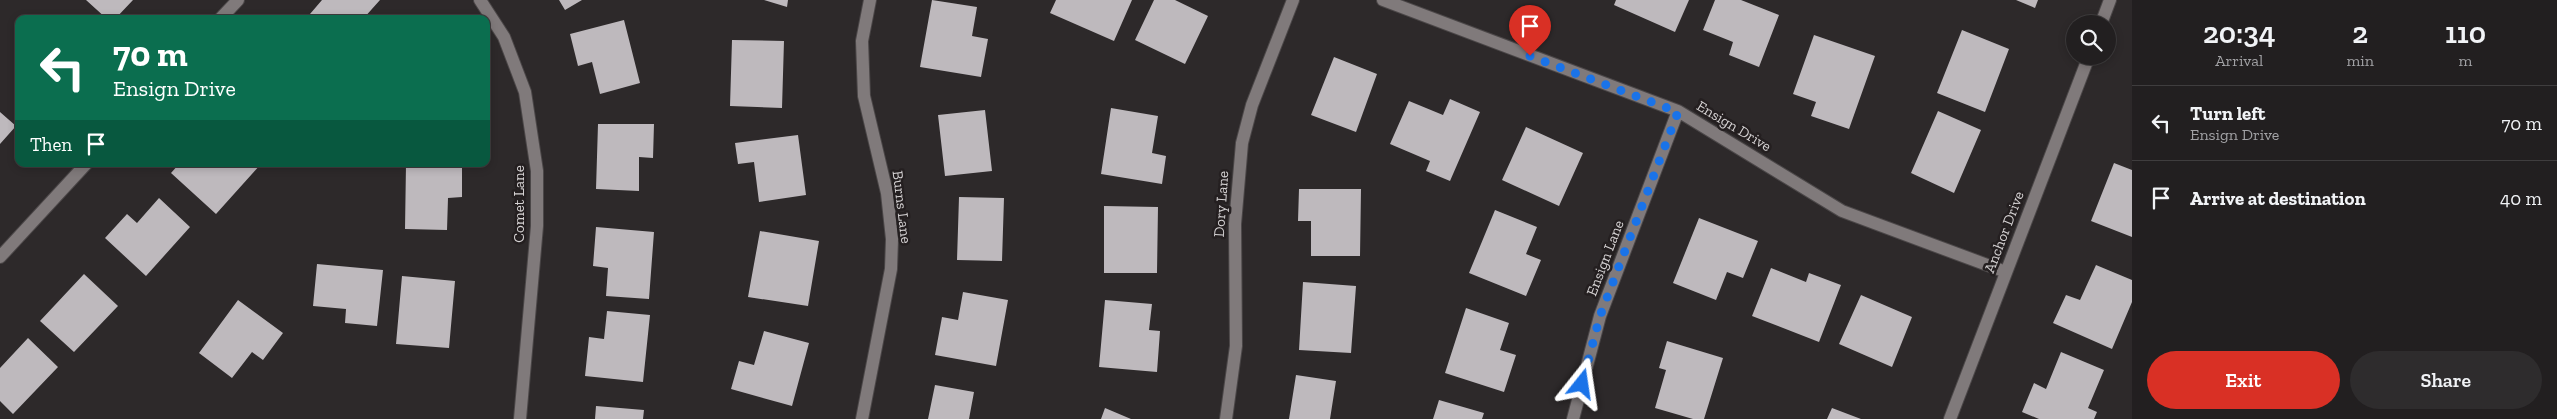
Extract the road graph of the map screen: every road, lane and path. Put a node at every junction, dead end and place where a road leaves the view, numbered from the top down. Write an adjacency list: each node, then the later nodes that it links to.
1 (238, 0): 7 (street)
2 (480, 0): 14 (street, Comet Lane)
3 (870, 0): 15 (street, Burns Lane)
4 (1293, 0): 16 (street, Dory Lane)
5 (1382, 0): 10 (street, Ensign Drive)
6 (2110, 0): 8 (street)
7 (224, 15)
8 (2104, 15)
9 (2086, 65): 13 (street, Anchor Drive)
10 (1678, 112): 13 (street, Ensign Drive); 17 (street, Ensign Lane)
11 (83, 167): 12 (street)
12 (0, 257)
13 (2006, 272): 18 (street, Anchor Drive)
14 (520, 419)
15 (862, 419)
16 (1226, 419)
17 (1573, 419)
18 (1950, 419)

